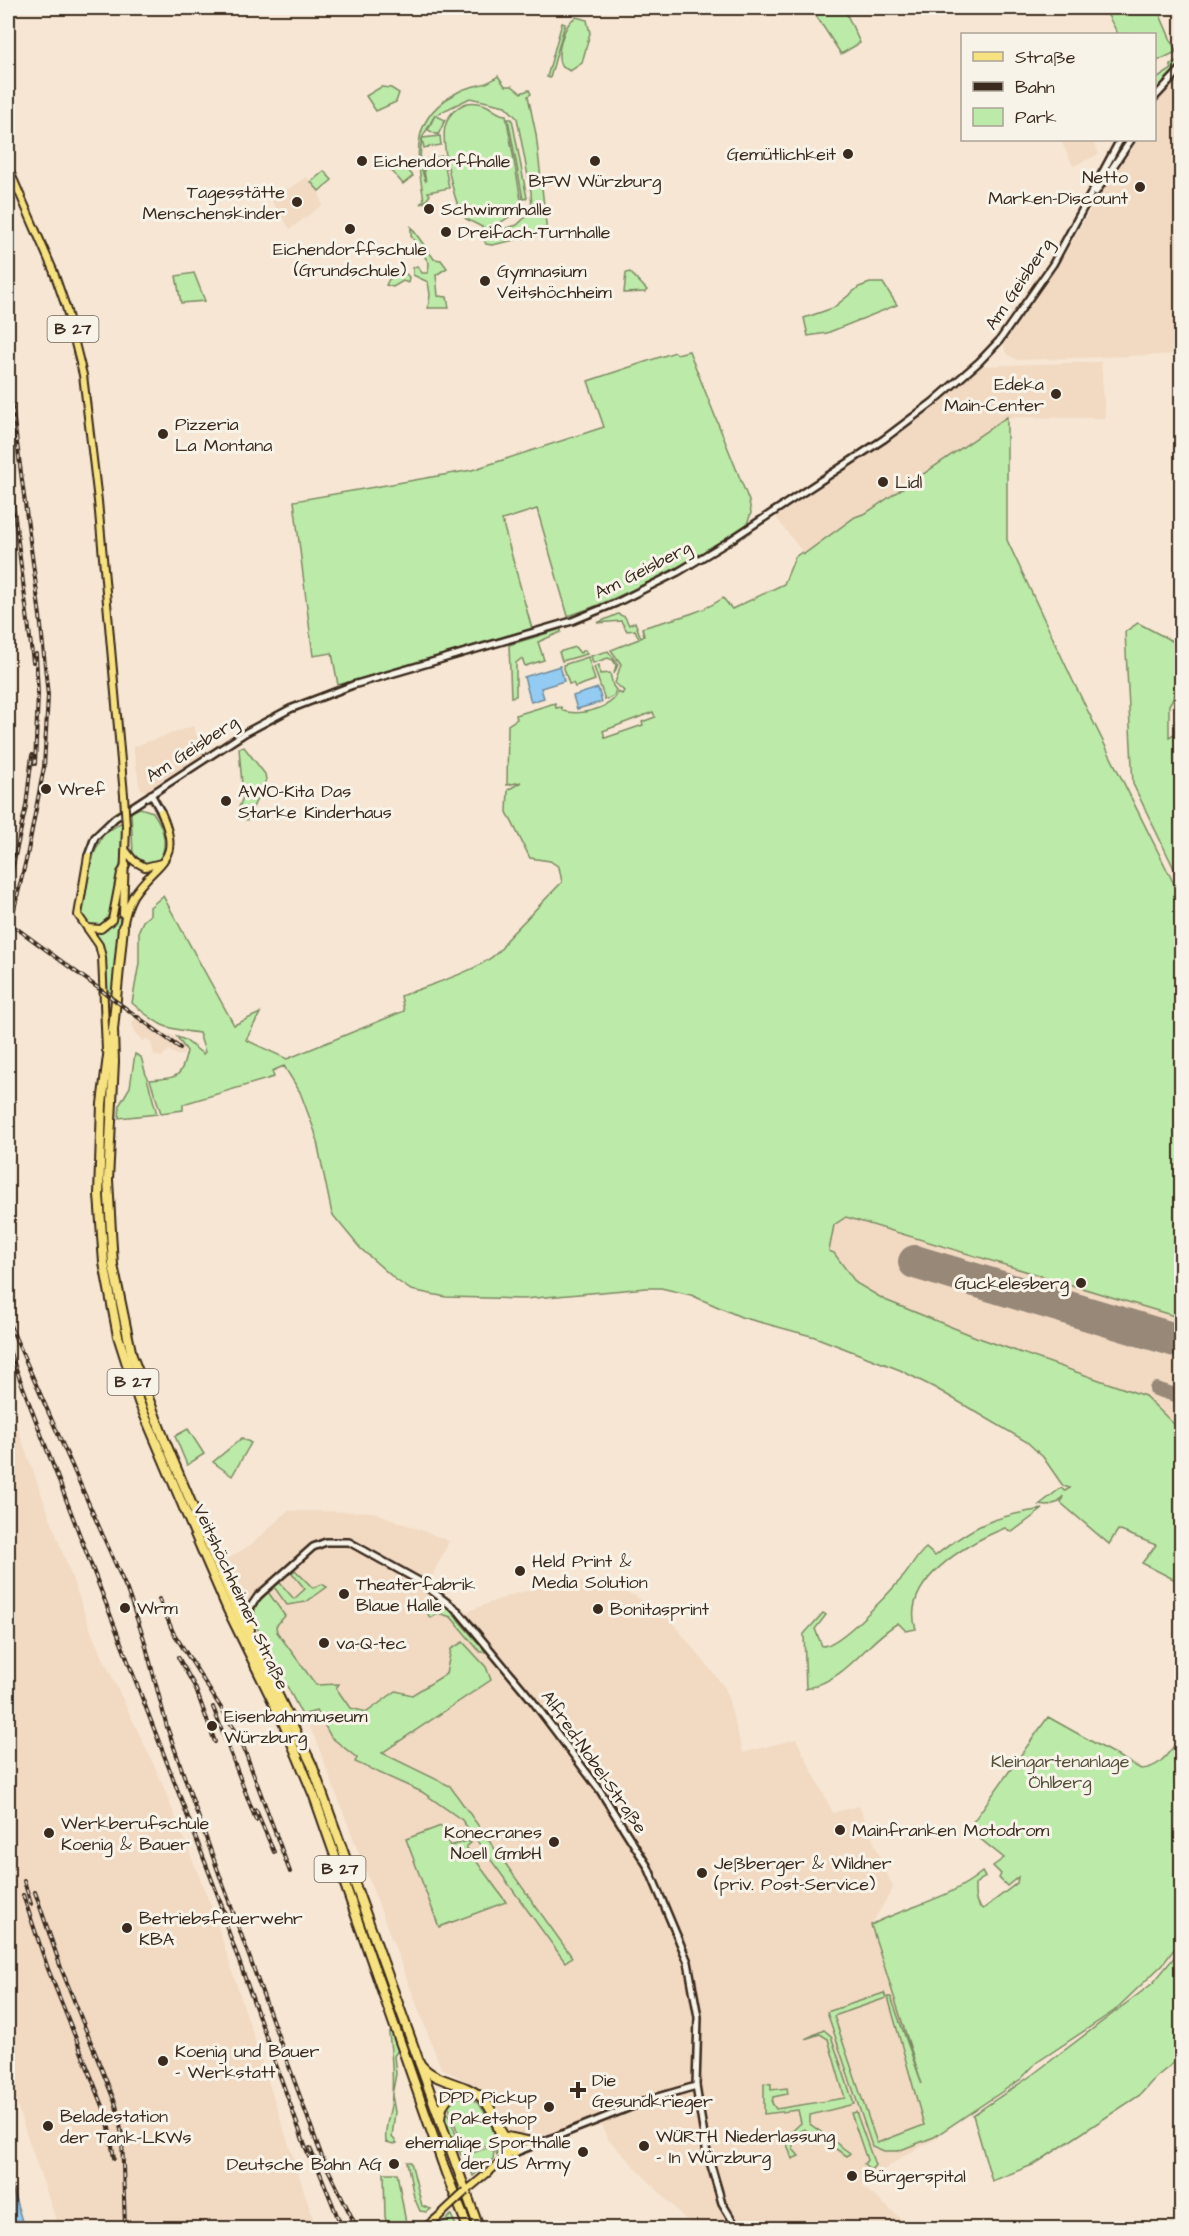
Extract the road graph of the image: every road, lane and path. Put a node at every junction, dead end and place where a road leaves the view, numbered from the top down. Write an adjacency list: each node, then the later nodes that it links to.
1 (1182, 68): 2 (street)
2 (1156, 97)
3 (1120, 141): 6 (street, Am Geisberg)
4 (1130, 141): 6 (street, Am Geisberg)
5 (8, 167): 9 (main road, B 27, bridge)
6 (1087, 206): 7 (street, Am Geisberg)
7 (151, 794): 8 (street); 10 (street, Am Geisberg)
8 (161, 812): 11 (main road)
9 (127, 852): 11 (main road); 12 (main road, B 27)
10 (88, 856): 14 (main road)
11 (164, 861): 13 (main road)
12 (126, 864): 13 (main road, B 27); 14 (main road)
13 (123, 927): 15 (highway, Veitshöchheimer Straße / B 27)
14 (87, 928): 16 (main road)
15 (112, 1030): 16 (highway, Veitshöchheimer Straße / B 27); 18 (highway, Veitshöchheimer Straße / B 27)
16 (106, 1057): 18 (highway, Veitshöchheimer Straße / B 27)
17 (249, 1609): 18 (highway); 20 (street, Alfred-Nobel-Straße)
18 (253, 1653): 19 (highway, Veitshöchheimer Straße / B 27); 28 (highway, Veitshöchheimer Straße / B 27)
19 (417, 2060): 21 (highway); 22 (highway, Veitshöchheimer Straße / B 27)
20 (696, 2086): 25 (street); 30 (street, Alfred-Nobel-Straße)
21 (468, 2090): 22 (highway); 23 (highway)
22 (439, 2123): 29 (highway, Veitshöchheimer Straße / B 27)
23 (498, 2127): 24 (highway); 26 (highway)
24 (507, 2137): 25 (highway); 26 (highway)
25 (536, 2143): 26 (street)
26 (511, 2155): 27 (main road, bridge)
27 (424, 2229)
28 (468, 2229)
29 (479, 2229)
30 (737, 2229)

